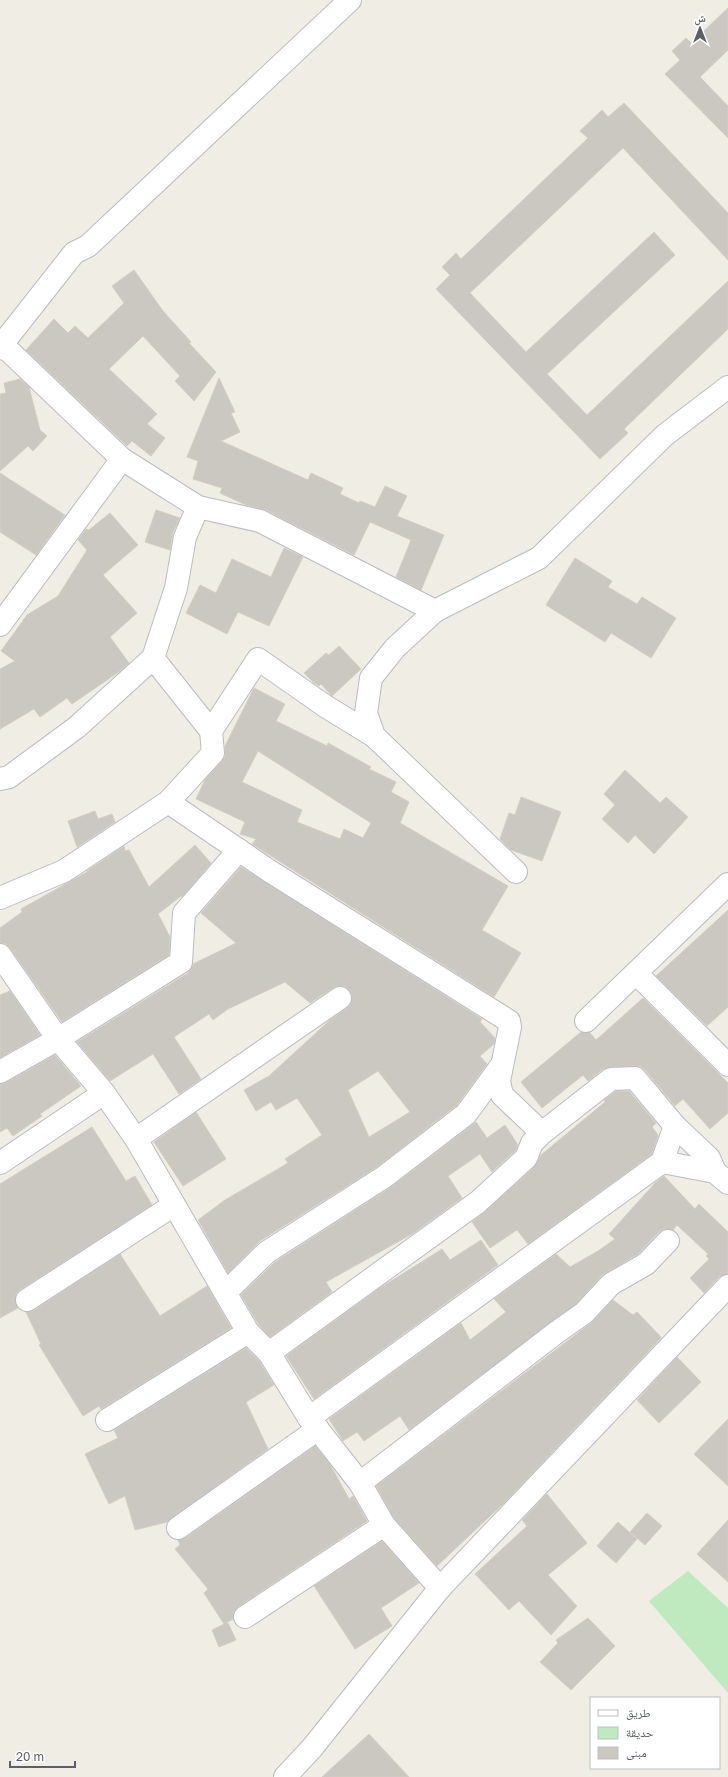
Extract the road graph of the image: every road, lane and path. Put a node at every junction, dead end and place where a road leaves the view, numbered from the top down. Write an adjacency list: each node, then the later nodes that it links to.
1 (350, 0): 2 (street)
2 (0, 348): 4 (street)
3 (728, 387): 6 (street)
4 (122, 459): 5 (street); 7 (street)
5 (198, 507): 6 (street); 8 (street)
6 (435, 611): 10 (street)
7 (0, 625)
8 (153, 658): 9 (street); 11 (street)
9 (210, 731): 10 (street); 12 (street)
10 (374, 736): 14 (street)
11 (0, 779)
12 (168, 802): 13 (street); 16 (street)
13 (239, 850): 21 (street); 23 (street)
14 (516, 872)
15 (728, 884): 18 (street)
16 (0, 898)
17 (0, 955): 21 (street)
18 (636, 973): 20 (street); 22 (street)
19 (340, 998): 28 (street)
20 (586, 1021)
21 (58, 1039): 24 (street); 25 (street)
22 (728, 1065)
23 (501, 1066): 27 (street); 35 (street)
24 (0, 1072)
25 (104, 1094): 28 (street); 30 (street)
26 (675, 1126): 27 (street); 29 (street); 31 (street)
27 (542, 1132): 38 (street)
28 (136, 1139): 32 (street)
29 (662, 1162): 31 (street); 40 (street)
30 (0, 1163)
31 (721, 1177)
32 (174, 1205): 35 (street); 36 (street)
33 (668, 1241): 41 (street)
34 (728, 1286): 44 (street)
35 (226, 1292): 37 (street)
36 (27, 1300)
37 (248, 1332): 38 (street); 39 (street)
38 (269, 1353): 40 (street)
39 (107, 1420)
40 (314, 1424): 41 (street); 43 (street)
41 (360, 1483): 42 (street)
42 (384, 1526): 44 (street); 45 (street)
43 (178, 1528)
44 (440, 1588): 46 (street)
45 (245, 1616)
46 (284, 1777)

